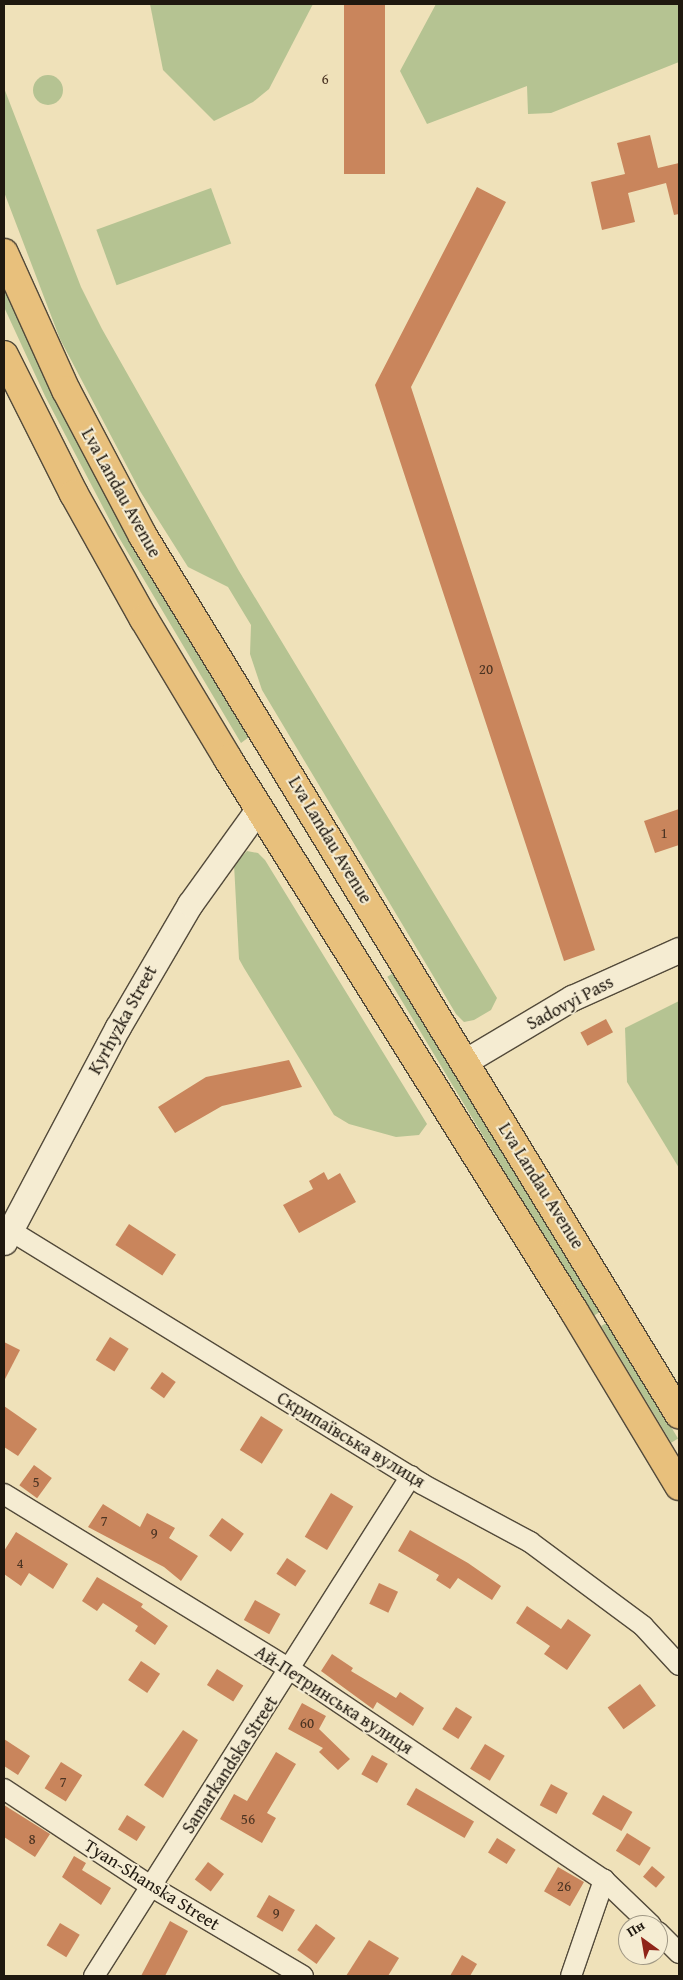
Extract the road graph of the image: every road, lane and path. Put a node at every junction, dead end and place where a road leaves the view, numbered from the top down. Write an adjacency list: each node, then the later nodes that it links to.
1 (4, 254): 3 (main road, Lva Landau Avenue)
2 (4, 355): 4 (main road)
3 (296, 784): 4 (main road); 6 (main road, Lva Landau Avenue)
4 (258, 808): 7 (main road); 9 (street, Kyrhyzka Street)
5 (679, 950): 8 (street, Sadovyi Pass)
6 (397, 951): 7 (main road); 8 (main road, Lva Landau Avenue)
7 (364, 972): 12 (main road)
8 (464, 1062): 10 (main road, Lva Landau Avenue)
9 (7, 1237): 11 (street, Скрипаївська вулиця)
10 (679, 1414)
11 (410, 1476): 14 (street, Скрипаївська вулиця); 15 (street, Samarkandska Street)
12 (679, 1486)
13 (4, 1494): 15 (street, Ай-Петринська вулиця)
14 (679, 1665)
15 (291, 1670): 17 (street, Ай-Петринська вулиця); 18 (street, Samarkandska Street)
16 (4, 1790): 18 (street, Tyan-Shanska Street)
17 (604, 1880): 19 (street, Ай-Петринська вулиця); 24 (street)
18 (152, 1887): 22 (street, Samarkandska Street); 23 (street, Tyan-Shanska Street)
19 (641, 1915)
20 (668, 1942): 21 (street)
21 (679, 1953)
22 (94, 1976)
23 (303, 1976)
24 (571, 1976)

